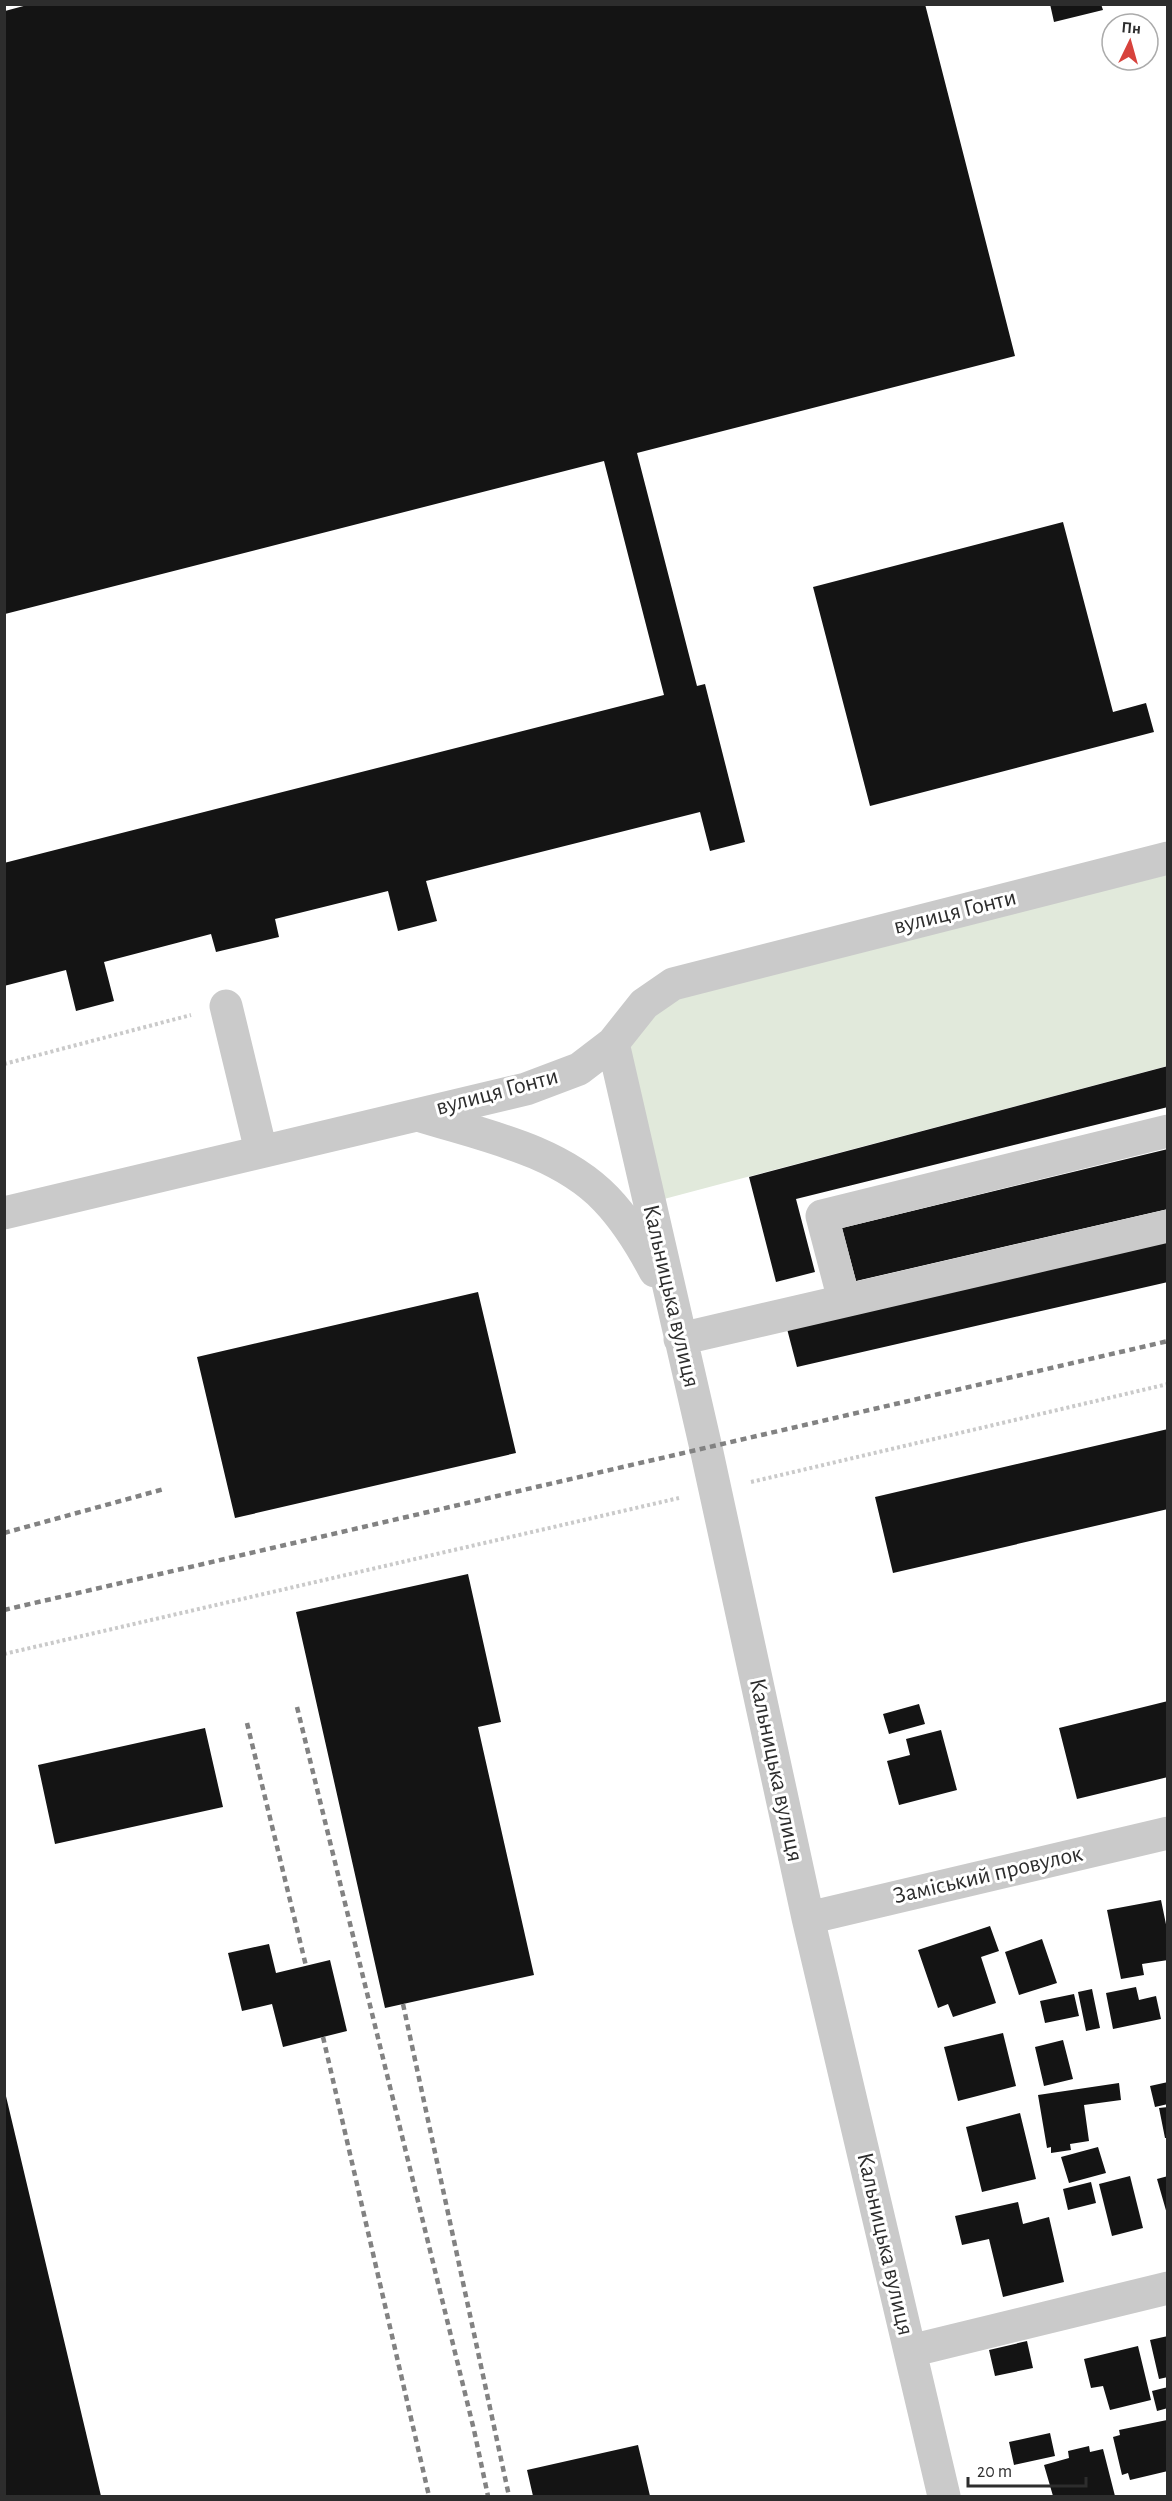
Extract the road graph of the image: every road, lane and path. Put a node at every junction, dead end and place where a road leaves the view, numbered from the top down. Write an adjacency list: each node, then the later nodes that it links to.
1 (1167, 858): 3 (street, вулиця Гонти)
2 (226, 1006): 4 (path); 7 (street)
3 (613, 1043): 5 (street, вулиця Гонти); 11 (street, Кальницька вулиця)
4 (4, 1064)
5 (416, 1114): 7 (street, вулиця Гонти); 11 (street)
6 (1167, 1131): 10 (street)
7 (261, 1151): 8 (street, вулиця Гонти)
8 (4, 1213)
9 (1167, 1226): 10 (street)
10 (844, 1300): 12 (street)
11 (672, 1303): 12 (street, Кальницька вулиця)
12 (680, 1339): 14 (street, Кальницька вулиця)
13 (1167, 1384): 14 (path)
14 (716, 1490): 15 (path); 17 (street, Кальницька вулиця)
15 (4, 1654)
16 (1167, 1833): 17 (street, Заміський провулок)
17 (808, 1918): 19 (street, Кальницька вулиця)
18 (1167, 2288): 19 (street)
19 (910, 2352): 20 (street, Кальницька вулиця)
20 (944, 2496)

